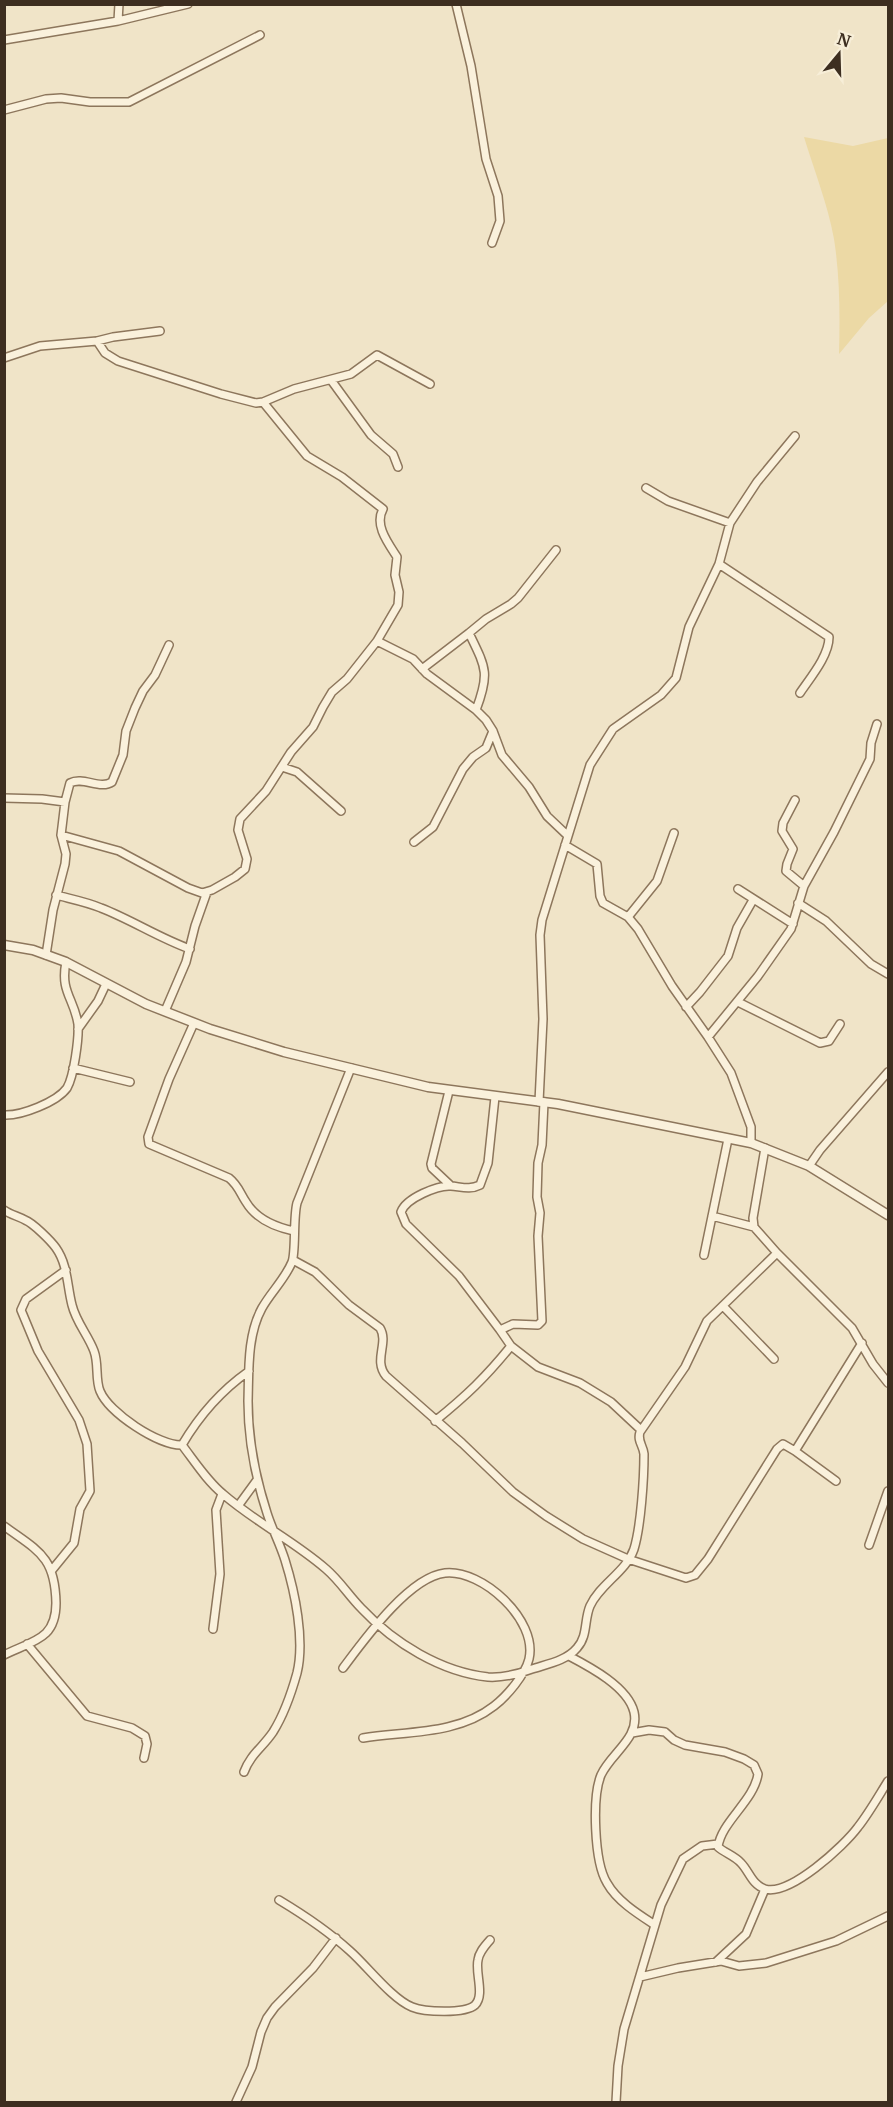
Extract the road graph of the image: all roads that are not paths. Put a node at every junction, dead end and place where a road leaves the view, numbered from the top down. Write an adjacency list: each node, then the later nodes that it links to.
1 (119, 4): 4 (street)
2 (188, 4): 4 (street)
3 (456, 4): 8 (street)
4 (118, 21): 6 (street)
5 (260, 35): 7 (street)
6 (4, 40)
7 (4, 110)
8 (492, 243)
9 (160, 331): 10 (street)
10 (97, 341): 11 (street); 14 (street)
11 (4, 358)
12 (331, 380): 13 (street); 14 (street); 16 (street)
13 (430, 384)
14 (263, 402): 22 (street)
15 (795, 436): 18 (street)
16 (398, 466)
17 (645, 488): 18 (street)
18 (730, 523): 20 (street)
19 (556, 550): 21 (street)
20 (719, 564): 25 (street); 38 (street)
21 (470, 633): 24 (street); 26 (street)
22 (377, 641): 24 (street); 31 (street)
23 (169, 645): 34 (street)
24 (422, 669): 26 (street)
25 (800, 693)
26 (476, 710): 28 (street)
27 (877, 724): 41 (street)
28 (493, 730): 29 (street); 30 (street)
29 (486, 748): 30 (street); 39 (street)
30 (500, 753): 38 (street)
31 (282, 768): 35 (street); 43 (street)
32 (4, 798): 34 (street)
33 (795, 800): 41 (street)
34 (65, 802): 37 (street)
35 (341, 811)
36 (674, 833): 47 (street)
37 (61, 835): 43 (street); 44 (street)
38 (567, 835): 40 (street)
39 (414, 842)
40 (565, 845): 47 (street); 68 (street)
41 (804, 886): 46 (street)
42 (738, 889): 45 (street)
43 (207, 892): 50 (street)
44 (56, 896): 50 (street); 51 (street)
45 (753, 900): 48 (street); 56 (street)
46 (798, 903): 48 (street); 53 (street)
47 (628, 917): 56 (street)
48 (793, 924): 55 (street)
49 (4, 945): 51 (street)
50 (190, 949): 57 (street)
51 (46, 955): 52 (street)
52 (66, 962): 54 (street); 60 (street)
53 (888, 974)
54 (106, 984): 57 (street); 60 (street)
55 (738, 1002): 59 (street); 61 (street)
56 (686, 1007): 61 (street)
57 (165, 1011): 58 (street)
58 (194, 1023): 63 (street); 79 (street)
59 (840, 1024)
60 (78, 1029): 62 (street)
61 (708, 1037): 71 (street)
62 (73, 1068): 65 (street); 69 (street)
63 (351, 1068): 66 (street); 79 (street)
64 (888, 1072): 73 (street)
65 (130, 1082)
66 (449, 1091): 67 (street); 74 (street)
67 (495, 1097): 68 (street); 74 (street)
68 (542, 1102): 70 (street); 85 (street)
69 (4, 1116)
70 (728, 1139): 71 (street); 77 (street)
71 (751, 1143): 72 (street)
72 (765, 1148): 73 (street); 78 (street)
73 (809, 1166): 76 (street)
74 (450, 1185): 85 (street)
75 (4, 1210): 83 (street)
76 (888, 1215)
77 (712, 1216): 78 (street); 81 (street)
78 (754, 1227): 80 (street)
79 (294, 1231): 82 (street)
80 (777, 1253): 84 (street); 86 (street)
81 (704, 1255)
82 (293, 1260): 89 (street); 91 (street)
83 (66, 1270): 93 (street); 104 (street)
84 (723, 1306): 88 (street); 92 (street)
85 (500, 1330): 87 (street)
86 (862, 1343): 90 (street); 94 (street)
87 (511, 1346): 91 (street); 92 (street)
88 (774, 1359)
89 (249, 1371): 93 (street); 95 (street)
90 (888, 1383)
91 (435, 1421): 103 (street)
92 (641, 1430): 103 (street)
93 (182, 1445): 98 (street)
94 (795, 1451): 96 (street); 103 (street)
95 (256, 1480): 99 (street); 101 (street)
96 (836, 1481)
97 (888, 1491): 102 (street)
98 (222, 1494): 99 (street); 106 (street)
99 (238, 1506): 101 (street)
100 (4, 1526): 104 (street)
101 (273, 1531): 105 (street); 115 (street)
102 (869, 1545)
103 (628, 1559): 109 (street)
104 (52, 1570): 107 (street)
105 (377, 1624): 110 (street); 111 (street); 111 (street)
106 (213, 1629)
107 (27, 1644): 108 (street); 114 (street)
108 (4, 1655)
109 (569, 1656): 111 (street); 112 (street)
110 (343, 1668)
111 (522, 1672): 113 (street)
112 (632, 1733): 117 (street); 121 (street)
113 (363, 1738)
114 (144, 1758)
115 (244, 1772)
116 (888, 1781): 118 (street)
117 (718, 1844): 118 (street); 121 (street)
118 (765, 1889): 124 (street)
119 (279, 1900): 122 (street)
120 (888, 1916): 124 (street)
121 (655, 1925): 125 (street)
122 (336, 1938): 123 (street); 126 (street)
123 (490, 1940)
124 (716, 1962): 125 (street)
125 (640, 1977): 127 (street)
126 (236, 2103)
127 (616, 2103)

